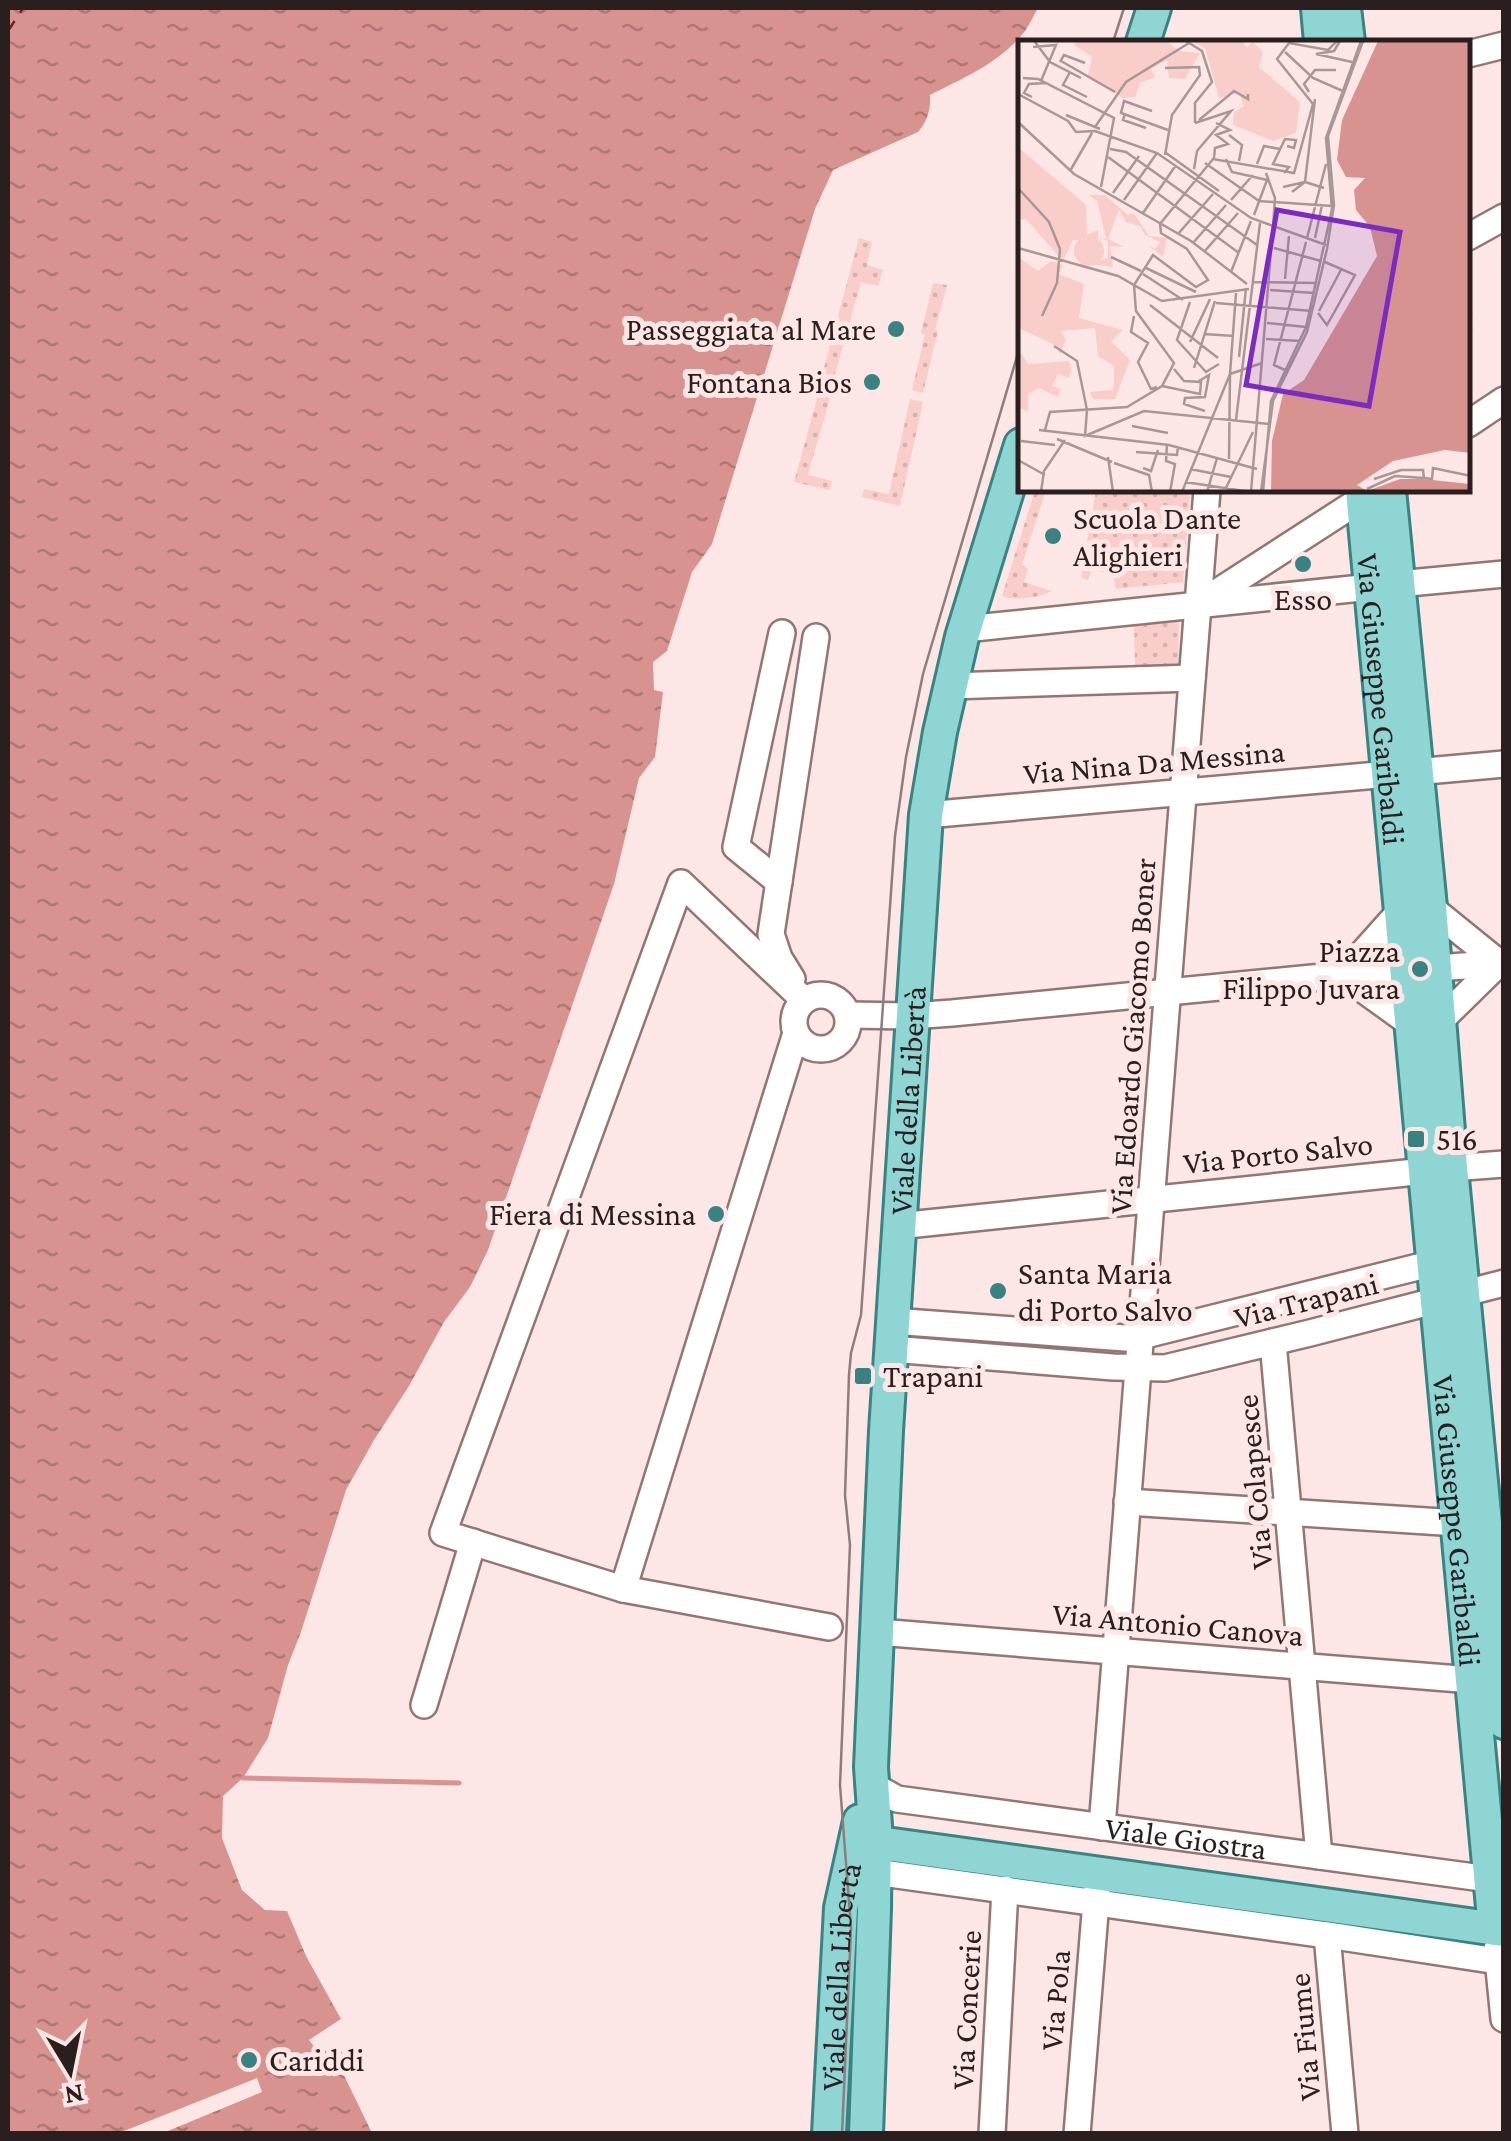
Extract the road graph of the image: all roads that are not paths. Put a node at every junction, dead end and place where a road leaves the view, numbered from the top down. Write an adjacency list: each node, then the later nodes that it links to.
1 (1154, 8): 4 (main road)
2 (1318, 8): 5 (main road)
3 (1344, 8): 6 (main road)
4 (1144, 40)
5 (1321, 40)
6 (1348, 40)
7 (1504, 45): 8 (street)
8 (1471, 53)
9 (1504, 217): 10 (street)
10 (1471, 235)
11 (1504, 400): 12 (street)
12 (1471, 422)
13 (1018, 455): 19 (main road, Viale della Libertà)
14 (1207, 492): 18 (street, Via Edoardo Giacomo Boner)
15 (1372, 493): 17 (main road, Via Giuseppe Garibaldi); 18 (street)
16 (1504, 574): 17 (street)
17 (1385, 586): 18 (street); 25 (main road, Via Giuseppe Garibaldi)
18 (1198, 605): 19 (street); 22 (street, Via Edoardo Giacomo Boner)
19 (965, 629): 23 (main road, Viale della Libertà)
20 (782, 632): 28 (street)
21 (816, 637): 28 (street)
22 (1192, 678): 23 (street); 26 (street, Via Edoardo Giacomo Boner)
23 (950, 686): 27 (main road, Viale della Libertà)
24 (1504, 764): 25 (street, Via Nina Da Messina)
25 (1402, 773): 26 (street, Via Nina Da Messina); 29 (main road, Via Giuseppe Garibaldi)
26 (1183, 792): 27 (street, Via Nina Da Messina); 33 (street, Via Edoardo Giacomo Boner)
27 (926, 815): 36 (main road, Viale della Libertà)
28 (779, 882): 34 (street)
29 (1416, 908): 30 (street); 31 (main road, Via Giuseppe Garibaldi); 32 (street)
30 (1501, 963): 31 (street); 37 (street)
31 (1421, 969): 32 (street); 37 (main road, Via Giuseppe Garibaldi)
32 (1342, 976): 33 (street); 37 (street)
33 (1167, 994): 36 (street); 41 (street, Via Edoardo Giacomo Boner)
34 (804, 1000): 35 (street); 38 (street); 53 (street)
35 (848, 1014): 36 (street); 38 (street)
36 (912, 1016): 42 (main road, Viale della Libertà)
37 (1425, 1023): 40 (main road, Via Giuseppe Garibaldi)
38 (796, 1033): 54 (street)
39 (1504, 1164): 40 (street, Via Porto Salvo)
40 (1438, 1170): 41 (street, Via Porto Salvo); 43 (main road, Via Giuseppe Garibaldi); 45 (main road, Via Giuseppe Garibaldi)
41 (1153, 1198): 42 (street, Via Porto Salvo); 47 (street, Via Edoardo Giacomo Boner)
42 (898, 1226): 46 (main road, Viale della Libertà)
43 (1434, 1263): 45 (main road, Via Giuseppe Garibaldi); 47 (street, Via Trapani)
44 (1504, 1283): 45 (street, Via Trapani)
45 (1451, 1298): 48 (street, Via Trapani); 52 (main road, Via Giuseppe Garibaldi)
46 (891, 1335): 47 (street, Via Trapani); 49 (street, Via Trapani); 56 (main road, Viale della Libertà)
47 (1141, 1336): 49 (street, Via Edoardo Giacomo Boner)
48 (1273, 1342): 49 (street, Via Trapani); 51 (street, Via Colapesce)
49 (1138, 1368): 50 (street, Via Edoardo Giacomo Boner)
50 (1127, 1502): 51 (street); 57 (street, Via Edoardo Giacomo Boner)
51 (1289, 1512): 52 (street); 58 (street, Via Colapesce)
52 (1482, 1525): 59 (main road, Via Giuseppe Garibaldi)
53 (473, 1542): 54 (street); 60 (street)
54 (623, 1589): 55 (street)
55 (829, 1627)
56 (878, 1632): 57 (street, Via Antonio Canova); 62 (main road, Viale della Libertà)
57 (1116, 1651): 58 (street, Via Antonio Canova); 63 (street, Via Edoardo Giacomo Boner)
58 (1302, 1666): 59 (street, Via Antonio Canova); 64 (street, Via Colapesce)
59 (1492, 1678): 61 (main road, Via Giuseppe Garibaldi); 67 (main road, Via Giuseppe Garibaldi)
60 (424, 1705)
61 (1504, 1722)
62 (871, 1817): 63 (street, Viale Giostra); 65 (main road, Viale Giostra); 66 (street, Viale Giostra); 67 (main road, Viale Giostra); 71 (main road, Viale della Libertà); 72 (main road, Viale della Libertà)
63 (1102, 1826): 64 (street, Viale Giostra)
64 (1319, 1856): 67 (street, Viale Giostra)
65 (1097, 1888): 66 (street, Viale Giostra); 67 (main road, Viale Giostra); 68 (street, Viale Giostra); 70 (street, Via Pola)
66 (1005, 1889): 73 (street, Via Concerie)
67 (1499, 1921): 68 (street, Viale Giostra); 69 (street, Via Giuseppe Garibaldi)
68 (1328, 1935): 74 (street, Via Fiume)
69 (1504, 2019)
70 (1079, 2133)
71 (829, 2134)
72 (866, 2134)
73 (992, 2134)
74 (1345, 2134)

